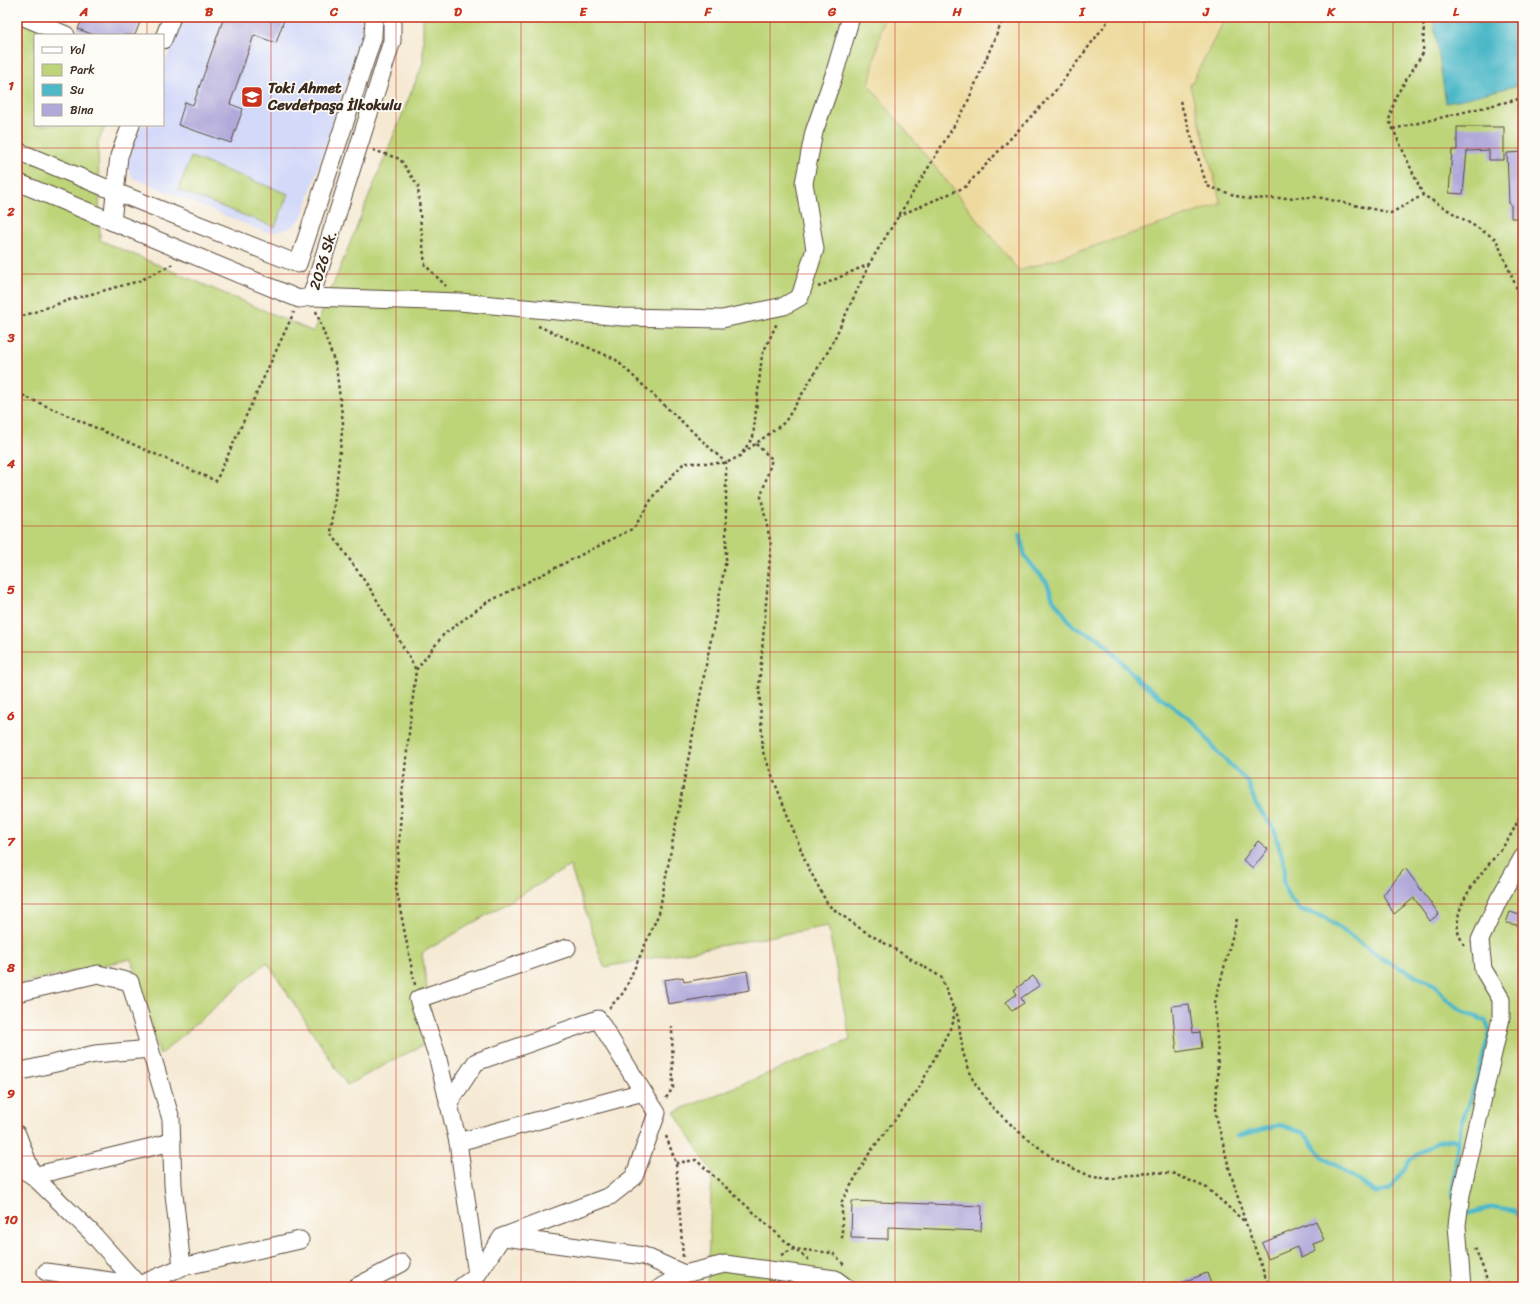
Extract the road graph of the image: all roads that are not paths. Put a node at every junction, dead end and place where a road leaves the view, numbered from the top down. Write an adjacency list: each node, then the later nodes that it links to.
1 (24, 17): 6 (street)
2 (172, 17): 7 (street)
3 (374, 17): 11 (street, 2026 Sk.)
4 (392, 17): 13 (street, 2026 Sk.)
5 (851, 17): 13 (street)
6 (64, 34)
7 (164, 37)
8 (131, 126): 11 (street)
9 (17, 151): 11 (street)
10 (17, 182): 12 (street, 2026 Sk.)
11 (116, 192): 12 (street)
12 (112, 222): 13 (street, 2026 Sk.)
13 (305, 298)
14 (1523, 857): 38 (street)
15 (568, 948): 20 (street)
16 (17, 993): 17 (street)
17 (150, 1049): 18 (street); 22 (street)
18 (17, 1072)
19 (642, 1092): 20 (street); 23 (street); 26 (street)
20 (448, 1104): 23 (street)
21 (17, 1134): 25 (street)
22 (172, 1142): 25 (street); 29 (street)
23 (458, 1142): 32 (street)
24 (17, 1165): 25 (street)
25 (33, 1176): 33 (street)
26 (502, 1237): 31 (street); 32 (street)
27 (300, 1240): 29 (street)
28 (402, 1264): 34 (street)
29 (182, 1267): 33 (street)
30 (46, 1272): 33 (street)
31 (684, 1274): 36 (street); 37 (street)
32 (477, 1276): 35 (street)
33 (139, 1286)
34 (356, 1287)
35 (461, 1287)
36 (661, 1287)
37 (846, 1287)
38 (1462, 1287)

